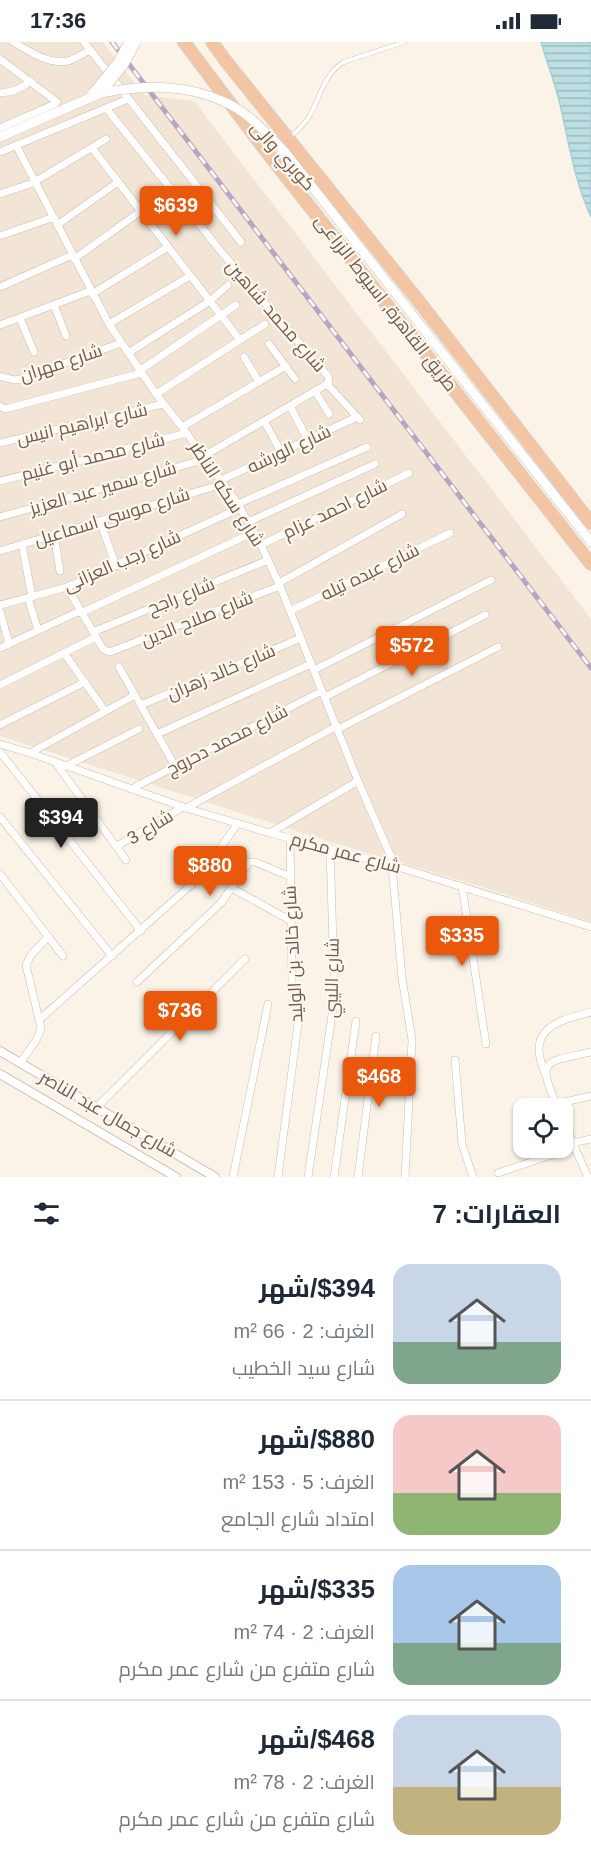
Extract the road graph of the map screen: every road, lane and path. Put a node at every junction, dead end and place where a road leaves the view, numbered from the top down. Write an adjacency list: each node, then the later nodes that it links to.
1 (13, 42): 8 (street)
2 (84, 42): 8 (street)
3 (129, 42): 14 (main road, كوبري والى, bridge)
4 (136, 42): 14 (main road, كوبري والى, bridge)
5 (183, 42): 11 (highway, طريق القاهرة, اسيوط الزراعى)
6 (212, 42): 10 (highway, طريق القاهرة, اسيوط الزراعى)
7 (404, 42): 19 (lane)
8 (90, 50): 15 (street)
9 (0, 59): 12 (street)
10 (225, 60): 11 (highway); 19 (highway, طريق القاهرة, اسيوط الزراعى)
11 (205, 70): 92 (highway, طريق القاهرة, اسيوط الزراعى)
12 (31, 81): 13 (street); 17 (street)
13 (0, 93)
14 (97, 93): 18 (main road, كوبري والى); 49 (main road, كوبري والى, bridge); 87 (main road, كوبري والى, bridge)
15 (128, 99): 16 (street); 31 (street)
16 (106, 108): 21 (street); 59 (street, شارع محمد شاهين)
17 (0, 128)
18 (0, 136)
19 (288, 139): 49 (highway, طريق القاهرة, اسيوط الزراعى)
20 (106, 140): 22 (street)
21 (16, 145): 23 (street); 24 (street, شارع سكه الناظر)
22 (92, 148): 24 (street); 25 (street)
23 (0, 152)
24 (36, 181): 26 (street); 28 (street, شارع سكه الناظر)
25 (118, 182): 27 (street); 29 (street)
26 (0, 194)
27 (141, 211): 32 (street); 33 (street)
28 (54, 217): 29 (street, شارع سكه الناظر); 30 (street)
29 (57, 225): 33 (street, شارع سكه الناظر)
30 (0, 236)
31 (241, 242)
32 (168, 247): 34 (street); 37 (street)
33 (73, 257): 36 (street); 37 (street, شارع سكه الناظر)
34 (190, 276): 38 (street); 43 (street)
35 (228, 285): 38 (street)
36 (0, 287)
37 (91, 292): 39 (street); 43 (street, شارع سكه الناظر)
38 (210, 301): 41 (street); 52 (street)
39 (54, 305): 42 (street); 46 (street)
40 (237, 305): 41 (street)
41 (221, 316): 47 (street); 55 (street)
42 (20, 318): 45 (street); 51 (street)
43 (109, 324): 48 (street, شارع سكه الناظر)
44 (265, 324): 47 (street)
45 (0, 325)
46 (66, 336)
47 (240, 340): 61 (street)
48 (121, 343): 52 (street, شارع سكه الناظر); 56 (street, شارع مهران)
49 (451, 344): 83 (highway, طريق القاهرة, اسيوط الزراعى)
50 (269, 345): 54 (street)
51 (34, 352)
52 (128, 353): 55 (street, شارع سكه الناظر)
53 (244, 357): 58 (street)
54 (286, 366): 57 (street); 58 (street, شارع محمد أبو غنيم)
55 (140, 372): 61 (street, شارع سكه الناظر); 63 (street)
56 (0, 376)
57 (296, 378)
58 (259, 382): 68 (street, شارع محمد أبو غنيم)
59 (327, 384): 60 (street, شارع سمير عبد العزيز); 66 (street, شارع محمد شاهين)
60 (315, 391): 64 (street, شارع سمير عبد العزيز); 65 (street)
61 (156, 394): 62 (street, شارع سكه الناظر)
62 (163, 404): 68 (street, شارع سكه الناظر); 70 (street, شارع ابراهيم انيس)
63 (0, 406)
64 (290, 406): 67 (street, شارع سمير عبد العزيز); 69 (street)
65 (329, 414)
66 (358, 418): 69 (street, شارع الورشه)
67 (264, 421): 72 (street); 73 (street, شارع سمير عبد العزيز)
68 (185, 430): 73 (street, شارع سكه الناظر); 76 (street, شارع محمد أبو غنيم)
69 (308, 440): 72 (street, شارع الورشه)
70 (0, 443)
71 (367, 447): 78 (street, شارع رجب العزانى)
72 (281, 452): 77 (street, شارع الورشه)
73 (205, 458): 77 (street, شارع سكه الناظر); 80 (street, شارع سمير عبد العزيز)
74 (375, 464): 82 (street)
75 (409, 473): 89 (street, شارع احمد عزام)
76 (0, 481)
77 (222, 482): 78 (street, شارع سكه الناظر); 81 (street, شارع موسى اسماعيل)
78 (239, 506): 82 (street, شارع سكه الناظر); 93 (street, شارع رجب العزانى)
79 (402, 514): 96 (street, شارع صلاح الدين)
80 (0, 517)
81 (100, 521): 86 (street, شارع موسى اسماعيل); 93 (street)
82 (248, 522): 84 (street, شارع سكه الناظر)
83 (591, 523)
84 (254, 532): 89 (street, شارع سكه الناظر); 102 (street)
85 (450, 533): 101 (street, شارع عبده تيله)
86 (54, 535): 88 (street, شارع موسى اسماعيل); 94 (street)
87 (591, 542)
88 (21, 544): 90 (street, شارع موسى اسماعيل); 98 (street)
89 (261, 545): 91 (street, شارع سكه الناظر)
90 (0, 551)
91 (268, 560): 96 (street, شارع سكه الناظر); 105 (street, شارع راجح)
92 (591, 564)
93 (116, 566): 97 (street, شارع رجب العزانى)
94 (60, 571)
95 (491, 580): 112 (street)
96 (279, 585): 101 (street, شارع سكه الناظر); 105 (street, شارع صلاح الدين)
97 (67, 587): 98 (street, شارع رجب العزانى); 102 (street)
98 (30, 597): 99 (street, شارع رجب العزانى); 104 (street)
99 (0, 605)
100 (0, 611): 107 (street)
101 (290, 611): 106 (street, شارع سكه الناظر)
102 (80, 612): 104 (street); 105 (street)
103 (485, 615): 115 (street, شارع محمد دحروج)
104 (38, 630): 107 (street)
105 (94, 634): 110 (street, شارع راجح)
106 (301, 638): 112 (street, شارع سكه الناظر); 117 (street, شارع خالد زهران)
107 (9, 644): 109 (street)
108 (498, 647): 120 (street, شارع 3)
109 (0, 648)
110 (64, 653): 113 (street); 114 (street, شارع راجح)
111 (119, 667): 116 (street)
112 (313, 667): 115 (street, شارع سكه الناظر); 122 (street)
113 (85, 682): 118 (street); 119 (street)
114 (0, 685)
115 (323, 694): 120 (street, شارع سكه الناظر); 128 (street, شارع محمد دحروج)
116 (135, 695): 117 (street); 118 (street)
117 (141, 705): 122 (street)
118 (105, 711): 125 (street)
119 (0, 725)
120 (338, 728): 129 (street, شارع سكه الناظر); 131 (street, شارع 3)
121 (139, 729): 127 (street)
122 (157, 734): 128 (street)
123 (0, 744): 125 (street, شارع عمر مكرم)
124 (0, 752): 146 (street)
125 (30, 753): 126 (street, شارع عمر مكرم)
126 (55, 762): 127 (street, شارع عمر مكرم); 136 (street)
127 (66, 766): 130 (street, شارع عمر مكرم)
128 (176, 766): 130 (street, شارع محمد دحروج)
129 (358, 781): 134 (street); 139 (street, شارع سكه الناظر)
130 (131, 789): 131 (street, شارع عمر مكرم)
131 (184, 807): 133 (street, شارع عمر مكرم); 136 (street, شارع 3)
132 (0, 817): 149 (street)
133 (238, 823): 134 (street, شارع عمر مكرم); 146 (street)
134 (270, 833): 135 (street, شارع عمر مكرم)
135 (290, 838): 137 (street, شارع عمر مكرم); 140 (street, شارع خالد بن الوليد)
136 (117, 846): 138 (street)
137 (330, 849): 139 (street, شارع عمر مكرم); 175 (street, شارع الليبي)
138 (126, 860)
139 (393, 865): 142 (street, شارع عمر مكرم); 178 (street, شارع سكه الناظر)
140 (289, 876): 143 (street); 144 (street, شارع خالد بن الوليد)
141 (1, 877): 147 (street)
142 (462, 886): 145 (street, شارع عمر مكرم); 157 (street)
143 (232, 888): 144 (street); 151 (street)
144 (291, 921): 174 (street, شارع خالد بن الوليد)
145 (591, 927)
146 (141, 931): 149 (street)
147 (48, 937): 148 (street); 154 (street)
148 (63, 956)
149 (112, 956): 154 (street)
150 (245, 959): 167 (street)
151 (137, 982)
152 (268, 1004): 173 (street)
153 (591, 1012): 163 (street)
154 (40, 1019): 161 (street)
155 (356, 1021): 176 (street)
156 (376, 1036): 177 (street)
157 (486, 1044)
158 (0, 1051): 161 (street, شارع جمال عبد الناصر)
159 (591, 1052): 163 (street)
160 (455, 1060): 179 (street)
161 (20, 1063): 167 (street, شارع جمال عبد الناصر)
162 (0, 1074): 171 (street, شارع جمال عبد الناصر)
163 (544, 1074): 165 (street)
164 (591, 1096): 166 (street)
165 (554, 1098)
166 (573, 1101)
167 (97, 1107): 172 (street, شارع جمال عبد الناصر)
168 (591, 1139): 169 (street)
169 (574, 1145): 170 (street); 180 (street)
170 (498, 1173)
171 (176, 1177)
172 (215, 1177)
173 (232, 1177)
174 (278, 1177)
175 (308, 1177)
176 (334, 1177)
177 (358, 1177)
178 (405, 1177)
179 (473, 1177)
180 (588, 1177)

